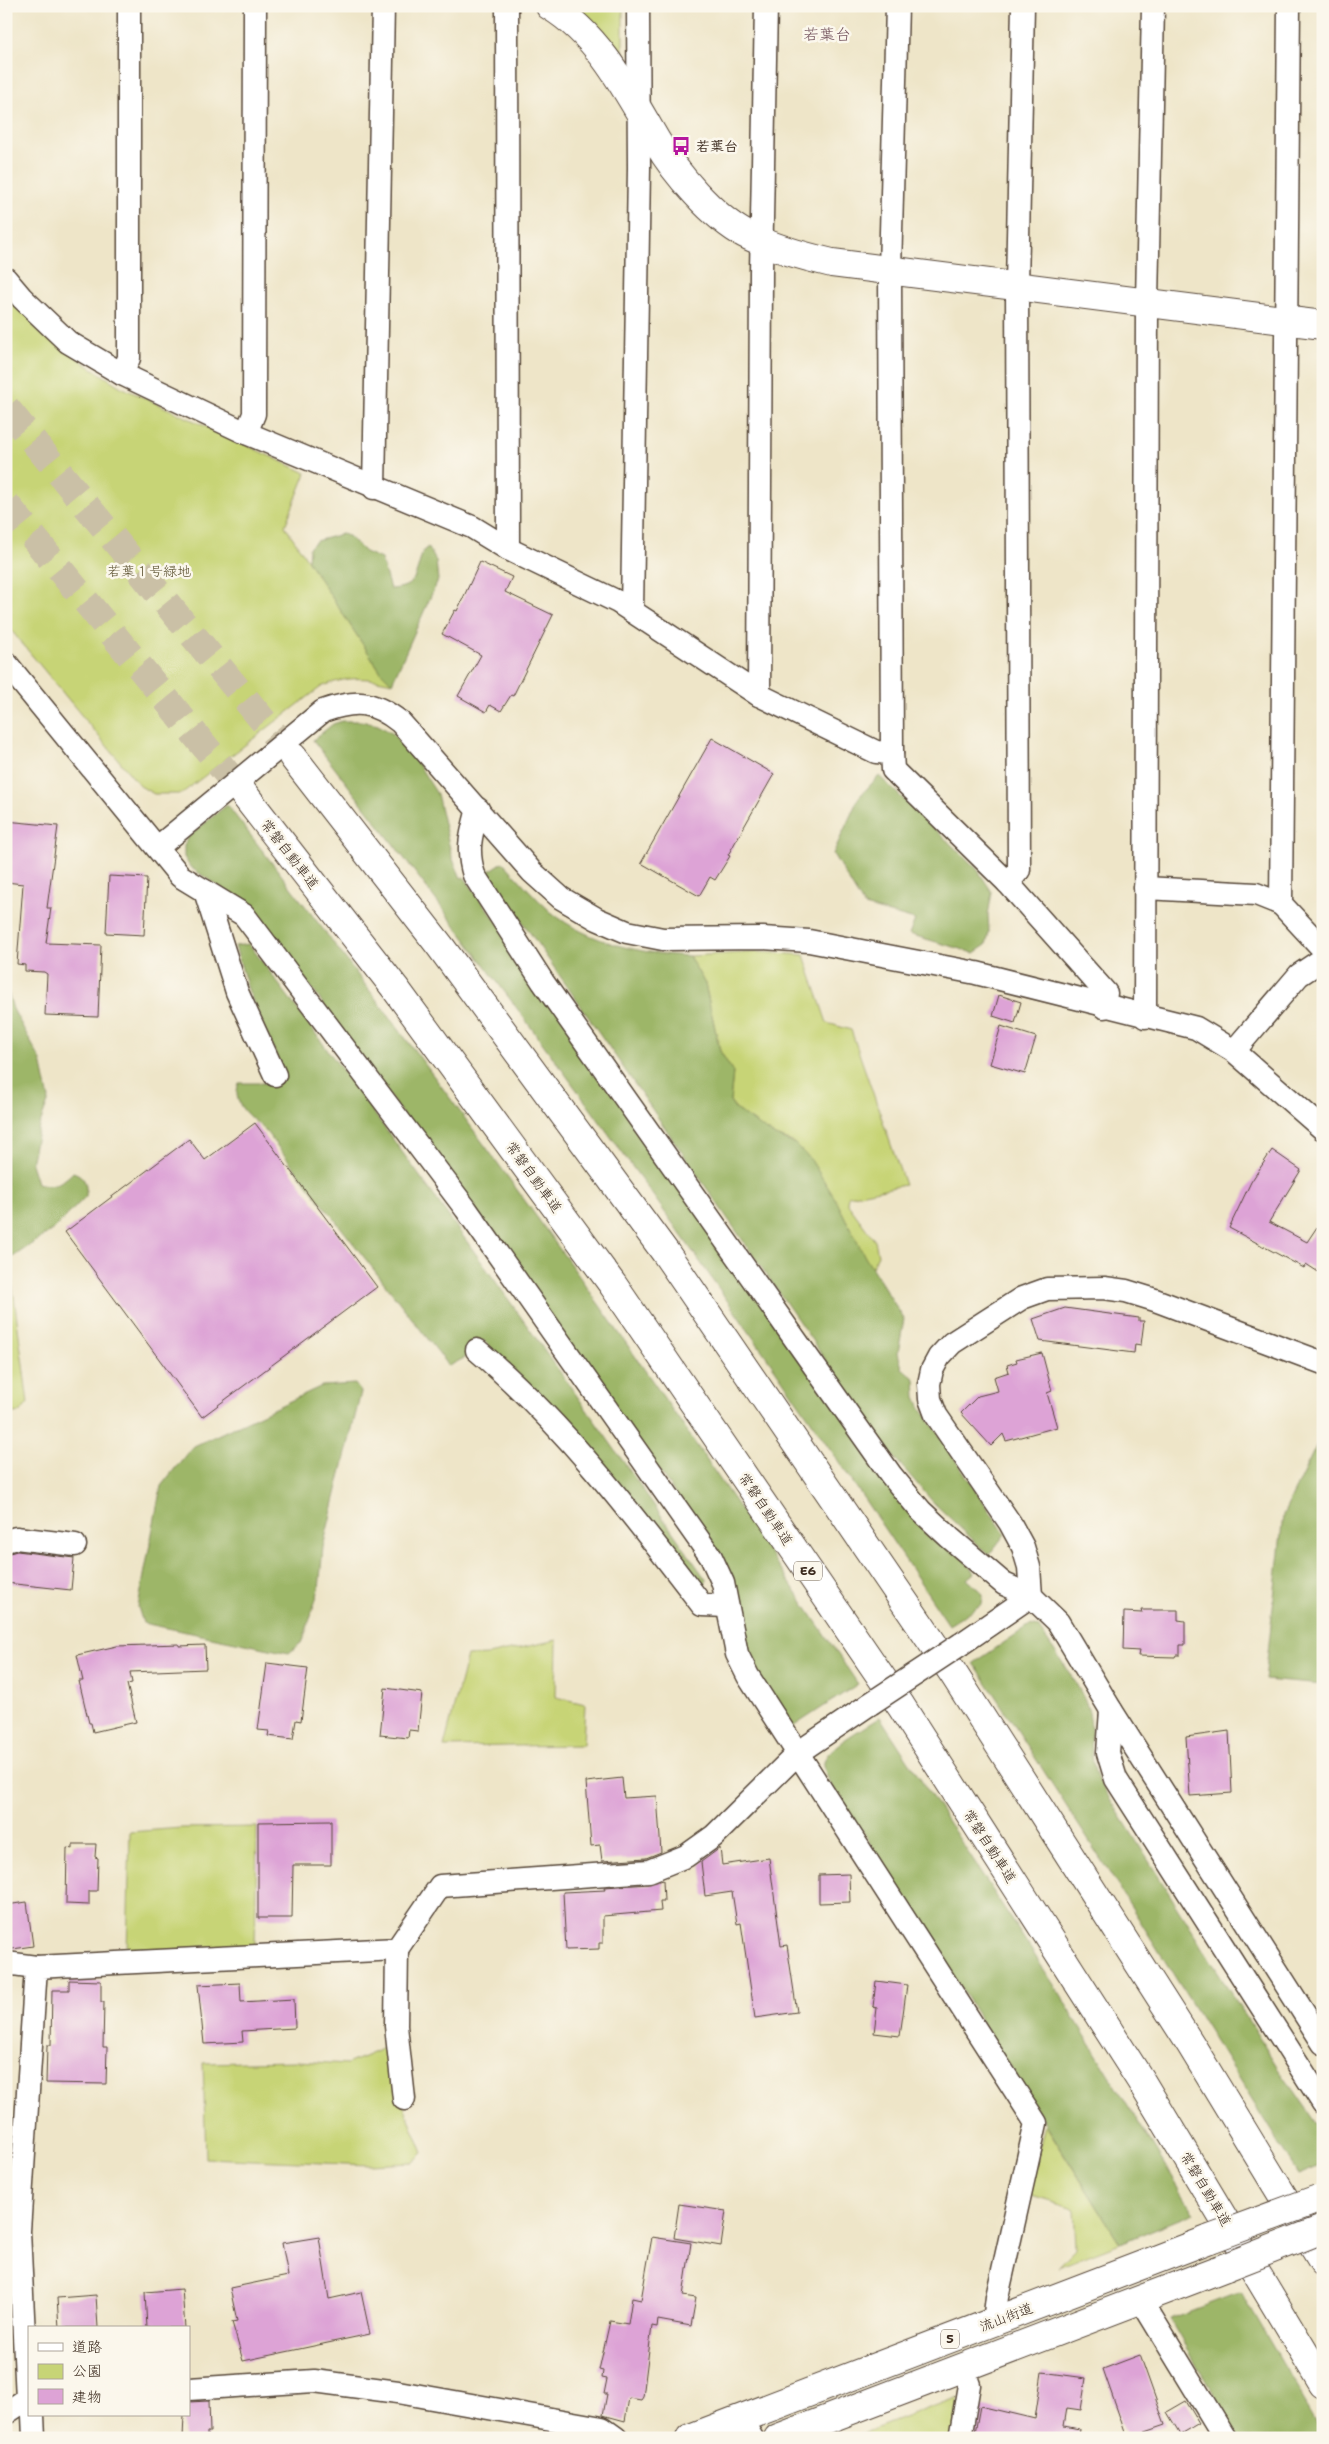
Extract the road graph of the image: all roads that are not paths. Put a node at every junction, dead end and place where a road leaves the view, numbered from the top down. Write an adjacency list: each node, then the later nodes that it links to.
1 (129, 6): 20 (street)
2 (255, 6): 21 (street)
3 (383, 6): 22 (street)
4 (507, 6): 23 (street)
5 (550, 6): 12 (main road)
6 (638, 6): 12 (street)
7 (766, 6): 13 (street)
8 (897, 6): 14 (street)
9 (1023, 6): 16 (street)
10 (1153, 6): 17 (street)
11 (1289, 6): 18 (street)
12 (638, 107): 13 (main road); 24 (street)
13 (762, 241): 14 (main road); 26 (street)
14 (890, 270): 16 (main road); 27 (street)
15 (6, 279): 20 (street)
16 (1017, 285): 17 (main road); 32 (street)
17 (1147, 302): 18 (main road); 33 (street)
18 (1288, 320): 19 (main road); 35 (street)
19 (1323, 325)
20 (122, 374): 21 (street)
21 (246, 433): 22 (street)
22 (374, 488): 23 (street)
23 (508, 549): 24 (street)
24 (632, 612): 26 (street)
25 (6, 663): 31 (street)
26 (760, 695): 27 (street)
27 (892, 752): 32 (street)
28 (293, 757): 59 (main road)
29 (243, 793): 63 (main road, 常磐自動車道 / E6)
30 (478, 809): 31 (street); 38 (street); 47 (street)
31 (158, 847): 34 (street)
32 (1008, 883): 38 (street)
33 (1145, 888): 35 (street); 39 (street)
34 (205, 891): 41 (street); 48 (street)
35 (1281, 904): 36 (street)
36 (1323, 949)
37 (1323, 959): 40 (street)
38 (1104, 1006): 39 (street)
39 (1144, 1017): 40 (street)
40 (1234, 1051): 42 (street)
41 (275, 1075)
42 (1323, 1129)
43 (477, 1350): 48 (street)
44 (1323, 1363): 47 (street)
45 (6, 1541): 46 (street)
46 (75, 1545)
47 (1031, 1596): 49 (street); 50 (street, bridge)
48 (726, 1606): 50 (street)
49 (1111, 1710): 54 (street); 56 (street)
50 (798, 1752): 51 (street); 61 (street)
51 (397, 1949): 53 (street); 55 (street)
52 (6, 1963): 53 (street)
53 (36, 1967): 64 (street)
54 (1323, 2043)
55 (404, 2098)
56 (1323, 2103)
57 (1320, 2198): 61 (main road, 流山街道 / 5, bridge)
58 (1323, 2229): 60 (main road, 5, bridge)
59 (1323, 2262)
60 (1141, 2300): 62 (main road, 5); 75 (street)
61 (994, 2322): 69 (main road, 流山街道 / 5)
62 (962, 2367): 73 (main road, 5); 74 (street)
63 (1323, 2384)
64 (28, 2387)
65 (190, 2390): 71 (street)
66 (28, 2404): 67 (street)
67 (6, 2413)
68 (31, 2416): 70 (street)
69 (746, 2428): 72 (main road, 流山街道 / 5)
70 (34, 2438)
71 (616, 2438)
72 (690, 2438)
73 (778, 2438)
74 (960, 2438)
75 (1225, 2438)

